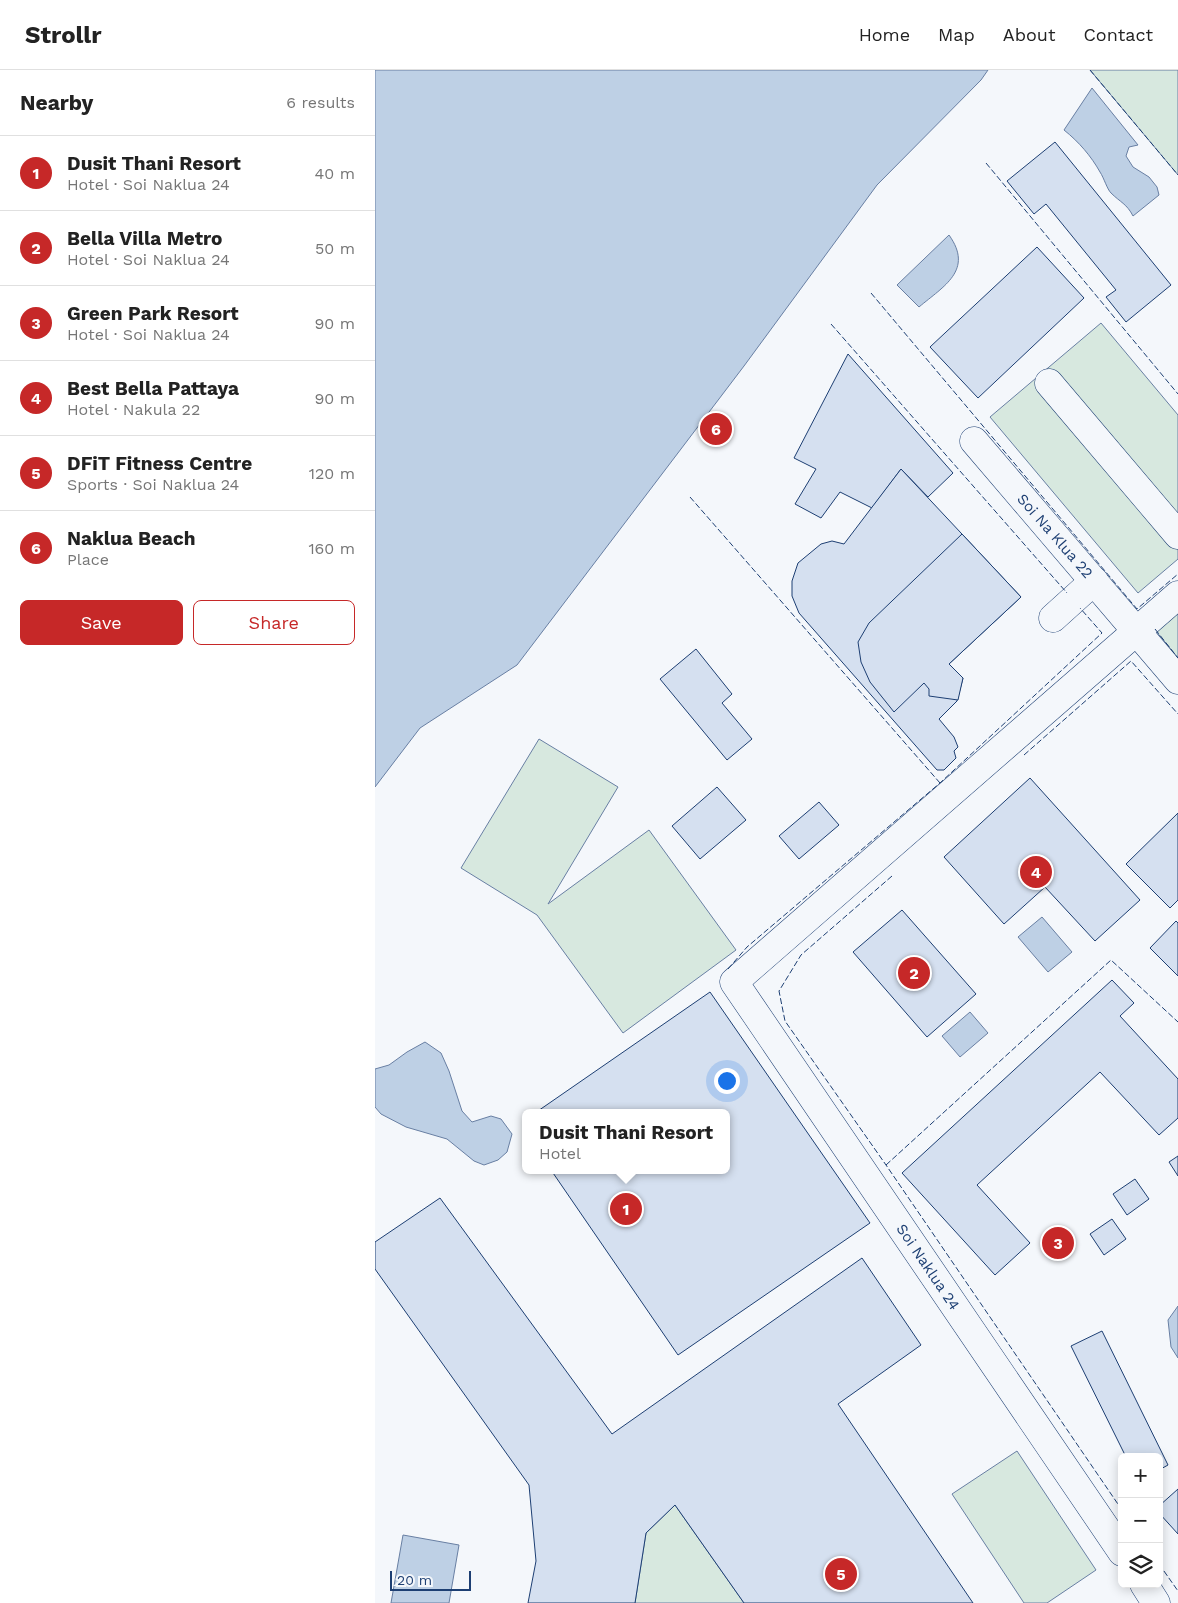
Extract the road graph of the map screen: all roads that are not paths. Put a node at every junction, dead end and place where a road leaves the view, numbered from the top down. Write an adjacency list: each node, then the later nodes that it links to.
1 (1049, 382): 3 (street)
2 (974, 441): 4 (street, Soi Na Klua 22)
3 (1178, 535)
4 (1094, 581): 6 (street); 7 (street, Soi Na Klua 22)
5 (1178, 595): 7 (street)
6 (1053, 618)
7 (1137, 631): 8 (street, Soi Na Klua 22); 9 (street, Soi Naklua 24)
8 (1178, 680)
9 (1118, 1546)
10 (1147, 1588): 11 (street)
11 (1156, 1603)

